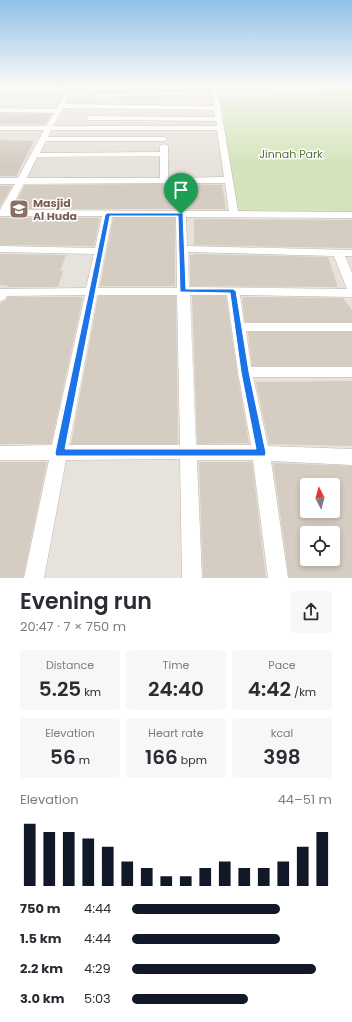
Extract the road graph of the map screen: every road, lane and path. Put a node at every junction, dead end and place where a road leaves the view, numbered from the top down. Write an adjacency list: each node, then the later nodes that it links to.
1 (57, 113): 10 (street)
2 (91, 113): 4 (street)
3 (218, 113): 5 (street)
4 (89, 118): 5 (street); 7 (street)
5 (219, 119): 9 (street)
6 (0, 128): 10 (street)
7 (85, 128): 8 (street); 10 (street)
8 (166, 128): 9 (street); 12 (street)
9 (221, 128): 15 (street)
10 (48, 129): 11 (street)
11 (43, 139): 12 (street); 14 (street)
12 (164, 139): 13 (street)
13 (164, 154): 14 (street); 18 (street)
14 (34, 155): 17 (street)
15 (229, 180): 18 (street); 22 (street)
16 (0, 181): 17 (street)
17 (21, 181): 18 (street); 19 (street)
18 (164, 181)
19 (2, 213): 21 (street)
20 (181, 214): 21 (street); 22 (street); 25 (street)
21 (107, 215): 26 (street)
22 (234, 215): 23 (street)
23 (352, 215)
24 (0, 249): 26 (street)
25 (181, 249): 27 (street); 30 (street)
26 (99, 251): 32 (street)
27 (338, 253): 28 (street); 29 (street)
28 (352, 253)
29 (352, 287)
30 (182, 291): 31 (street); 32 (street); 39 (street)
31 (233, 291): 33 (street); 35 (street)
32 (92, 292): 34 (street); 41 (street)
33 (352, 293)
34 (1, 294)
35 (239, 327): 36 (street); 37 (street)
36 (352, 327)
37 (245, 372): 38 (street); 42 (street)
38 (352, 372)
39 (188, 452): 41 (street); 42 (street); 45 (street)
40 (0, 453): 41 (street)
41 (59, 453): 44 (street)
42 (261, 453): 43 (street); 46 (street)
43 (352, 458)
44 (34, 578)
45 (192, 578)
46 (278, 578)

